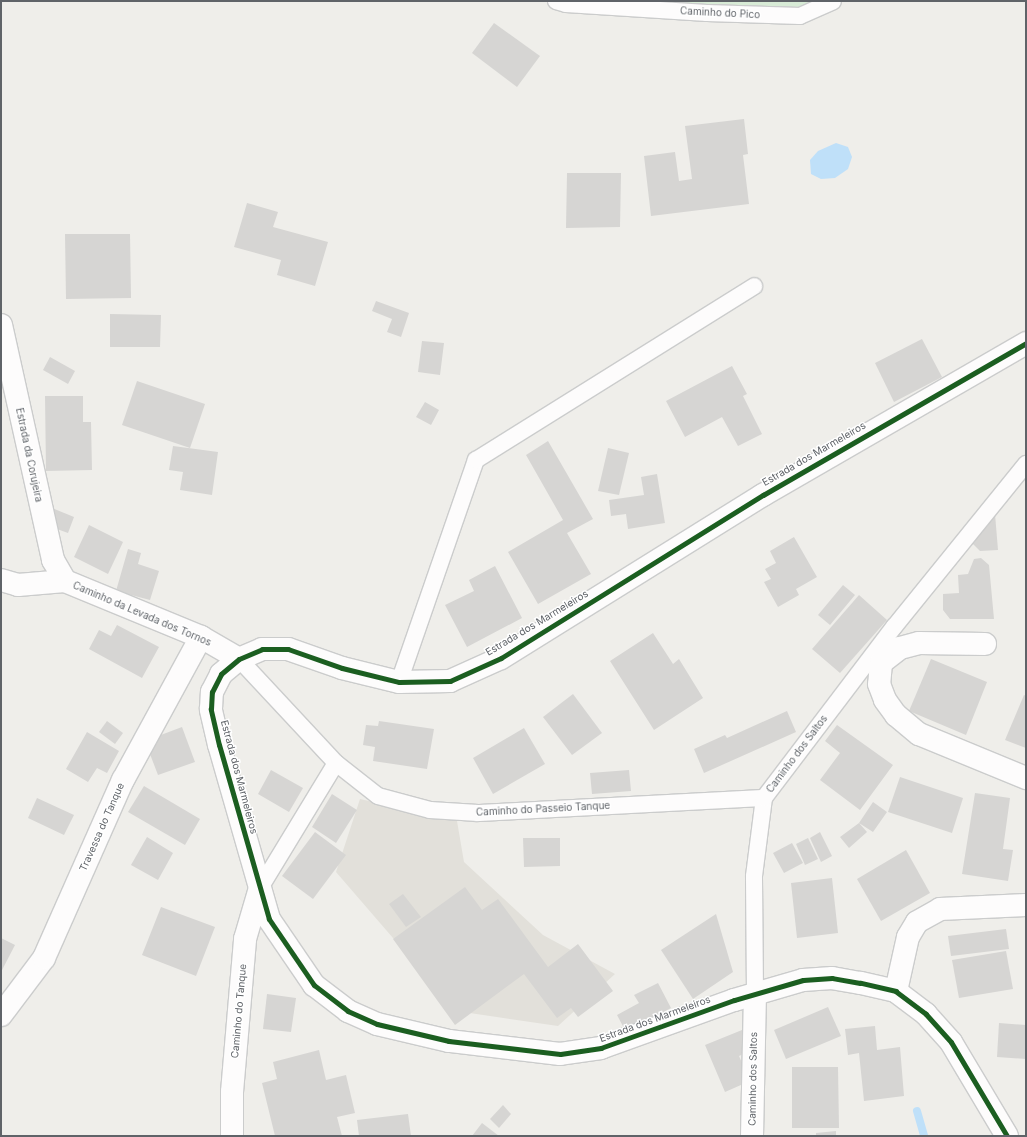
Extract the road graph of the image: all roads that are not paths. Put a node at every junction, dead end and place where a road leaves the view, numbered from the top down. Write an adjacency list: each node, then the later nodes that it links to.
1 (556, 1): 2 (lane, Caminho do Pico)
2 (833, 1)
3 (754, 286): 13 (lane)
4 (1, 325): 8 (main road, Estrada da Corujeira)
5 (1026, 343): 13 (main road, Estrada dos Marmeleiros)
6 (1026, 464): 12 (lane, Caminho dos Saltos)
7 (1, 580): 8 (main road)
8 (65, 581): 9 (main road, Caminho da Levada dos Tornos)
9 (201, 637): 11 (main road, Caminho da Levada dos Tornos); 21 (main road, Travessa do Tanque)
10 (985, 644): 12 (main road)
11 (239, 659): 13 (main road, Estrada dos Marmeleiros); 14 (lane, Caminho do Passeio Tanque); 17 (main road, Estrada dos Marmeleiros)
12 (875, 661): 15 (main road); 16 (lane, Caminho dos Saltos)
13 (399, 682)
14 (336, 764): 16 (lane, Caminho do Passeio Tanque); 17 (lane)
15 (1026, 778)
16 (764, 798): 20 (lane, Caminho dos Saltos)
17 (260, 888): 20 (main road, Estrada dos Marmeleiros); 22 (main road, Caminho do Tanque)
18 (1026, 905): 19 (main road)
19 (896, 991): 20 (main road, Estrada dos Marmeleiros); 24 (main road, Estrada dos Marmeleiros)
20 (755, 993): 23 (main road, Caminho dos Saltos)
21 (1, 1015)
22 (232, 1136)
23 (752, 1136)
24 (1007, 1136)

